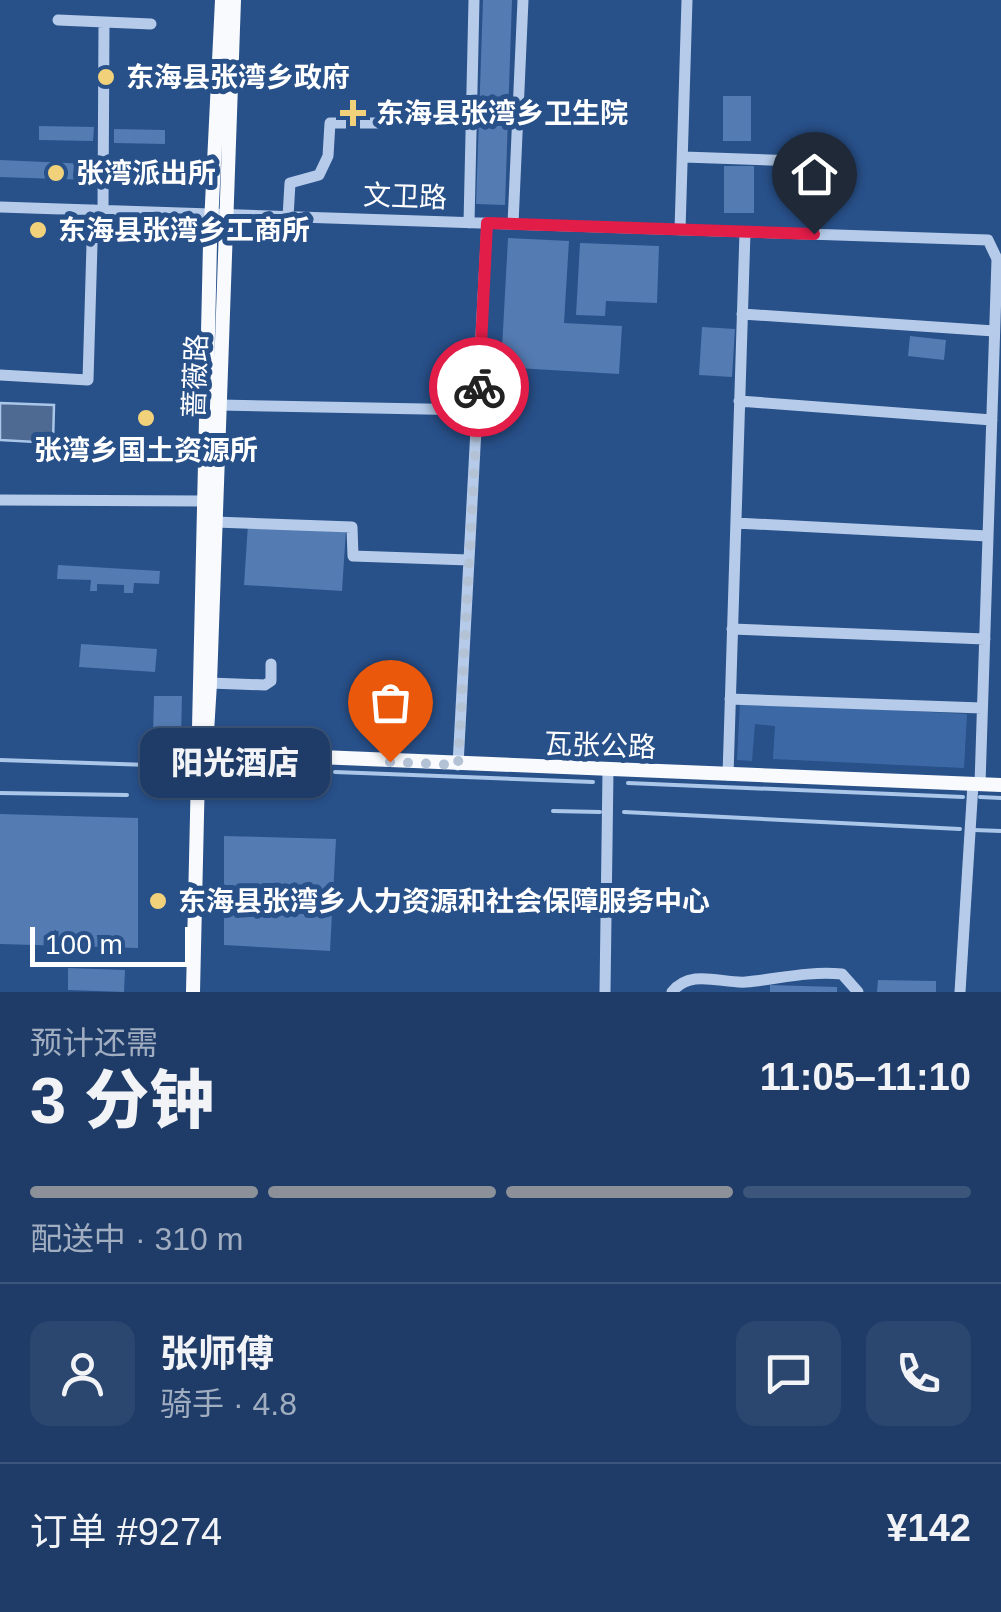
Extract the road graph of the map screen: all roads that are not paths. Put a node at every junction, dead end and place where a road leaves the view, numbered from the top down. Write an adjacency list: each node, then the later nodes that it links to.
1 (222, 0): 14 (main road, 蔷薇路)
2 (234, 0): 14 (main road, 蔷薇路)
3 (474, 0): 16 (street)
4 (523, 0): 18 (street)
5 (687, 0): 10 (street)
6 (58, 20): 7 (street)
7 (104, 22): 8 (street); 13 (street)
8 (151, 24)
9 (383, 123): 15 (street)
10 (684, 157): 11 (street); 19 (street)
11 (824, 162)
12 (0, 207): 13 (street, 文卫路)
13 (98, 210): 14 (street, 文卫路); 23 (street)
14 (219, 214): 15 (street, 文卫路); 25 (main road, 蔷薇路); 29 (main road, 蔷薇路)
15 (288, 216): 16 (street, 文卫路)
16 (470, 223): 17 (street, 文卫路)
17 (487, 223): 18 (street, 文卫路); 26 (street)
18 (513, 224): 19 (street, 文卫路)
19 (680, 230): 20 (street, 文卫路)
20 (745, 232): 21 (street); 22 (street, 文卫路)
21 (742, 314): 22 (street); 24 (street)
22 (994, 331): 27 (street)
23 (0, 375)
24 (740, 401): 27 (street); 31 (street)
25 (219, 406): 26 (street); 30 (main road, 蔷薇路)
26 (477, 410): 33 (street)
27 (992, 420): 32 (street)
28 (0, 500): 29 (street)
29 (204, 501): 40 (main road, 蔷薇路)
30 (216, 522): 33 (street); 37 (main road, 蔷薇路)
31 (736, 523): 32 (street); 34 (street)
32 (988, 536): 35 (street)
33 (470, 560): 41 (street)
34 (732, 629): 35 (street); 38 (street)
35 (984, 639): 39 (street)
36 (271, 664): 37 (street)
37 (210, 683): 40 (main road, 蔷薇路)
38 (730, 699): 39 (street); 43 (street)
39 (982, 708): 44 (street)
40 (196, 752): 41 (main road, 瓦张公路); 46 (main road, 蔷薇路)
41 (458, 765): 42 (main road, 瓦张公路)
42 (608, 770): 43 (main road, 瓦张公路); 47 (street)
43 (728, 775): 44 (main road, 瓦张公路)
44 (976, 784): 45 (main road, 瓦张公路); 50 (street)
45 (1001, 785)
46 (192, 992)
47 (606, 992)
48 (672, 992): 49 (street)
49 (858, 992)
50 (960, 992)

